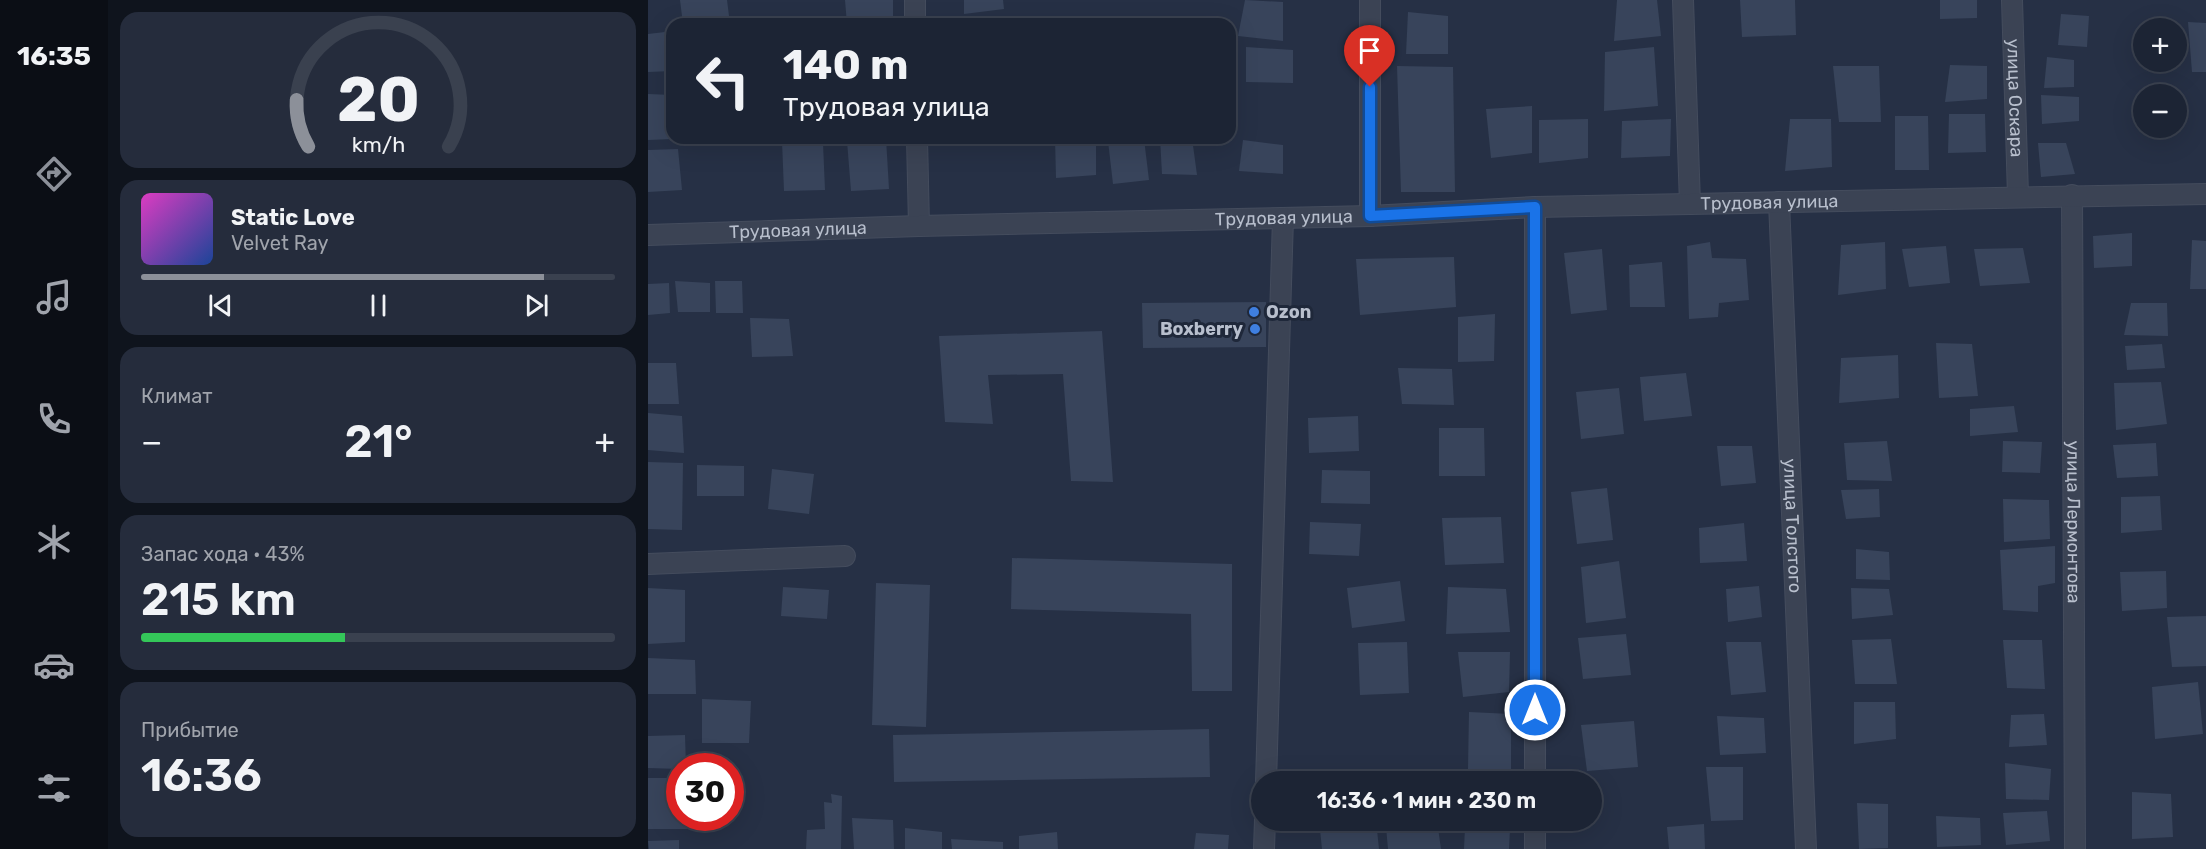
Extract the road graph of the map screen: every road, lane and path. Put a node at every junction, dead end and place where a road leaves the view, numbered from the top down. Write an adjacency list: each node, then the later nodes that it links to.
1 (915, 0): 5 (street)
2 (1370, 0): 13 (street)
3 (1683, 0): 11 (street)
4 (2012, 0): 9 (street, улица Оскара)
5 (915, 18)
6 (917, 144): 15 (street)
7 (2206, 194): 8 (street, Трудовая улица)
8 (2072, 195): 9 (street, Трудовая улица); 26 (street, улица Лермонтова)
9 (2018, 196): 10 (street, Трудовая улица)
10 (1779, 202): 11 (street, Трудовая улица); 25 (street, улица Толстого)
11 (1689, 204): 12 (street, Трудовая улица)
12 (1535, 207): 13 (street, Трудовая улица); 20 (street)
13 (1370, 216): 14 (street, Трудовая улица)
14 (1283, 218): 15 (street, Трудовая улица); 19 (street)
15 (919, 226): 16 (street, Трудовая улица)
16 (648, 235)
17 (845, 556): 18 (street)
18 (648, 564)
19 (1266, 771)
20 (1535, 771)
21 (1265, 831): 23 (street)
22 (1535, 831): 24 (street)
23 (1264, 849)
24 (1535, 849)
25 (1806, 849)
26 (2075, 849)

